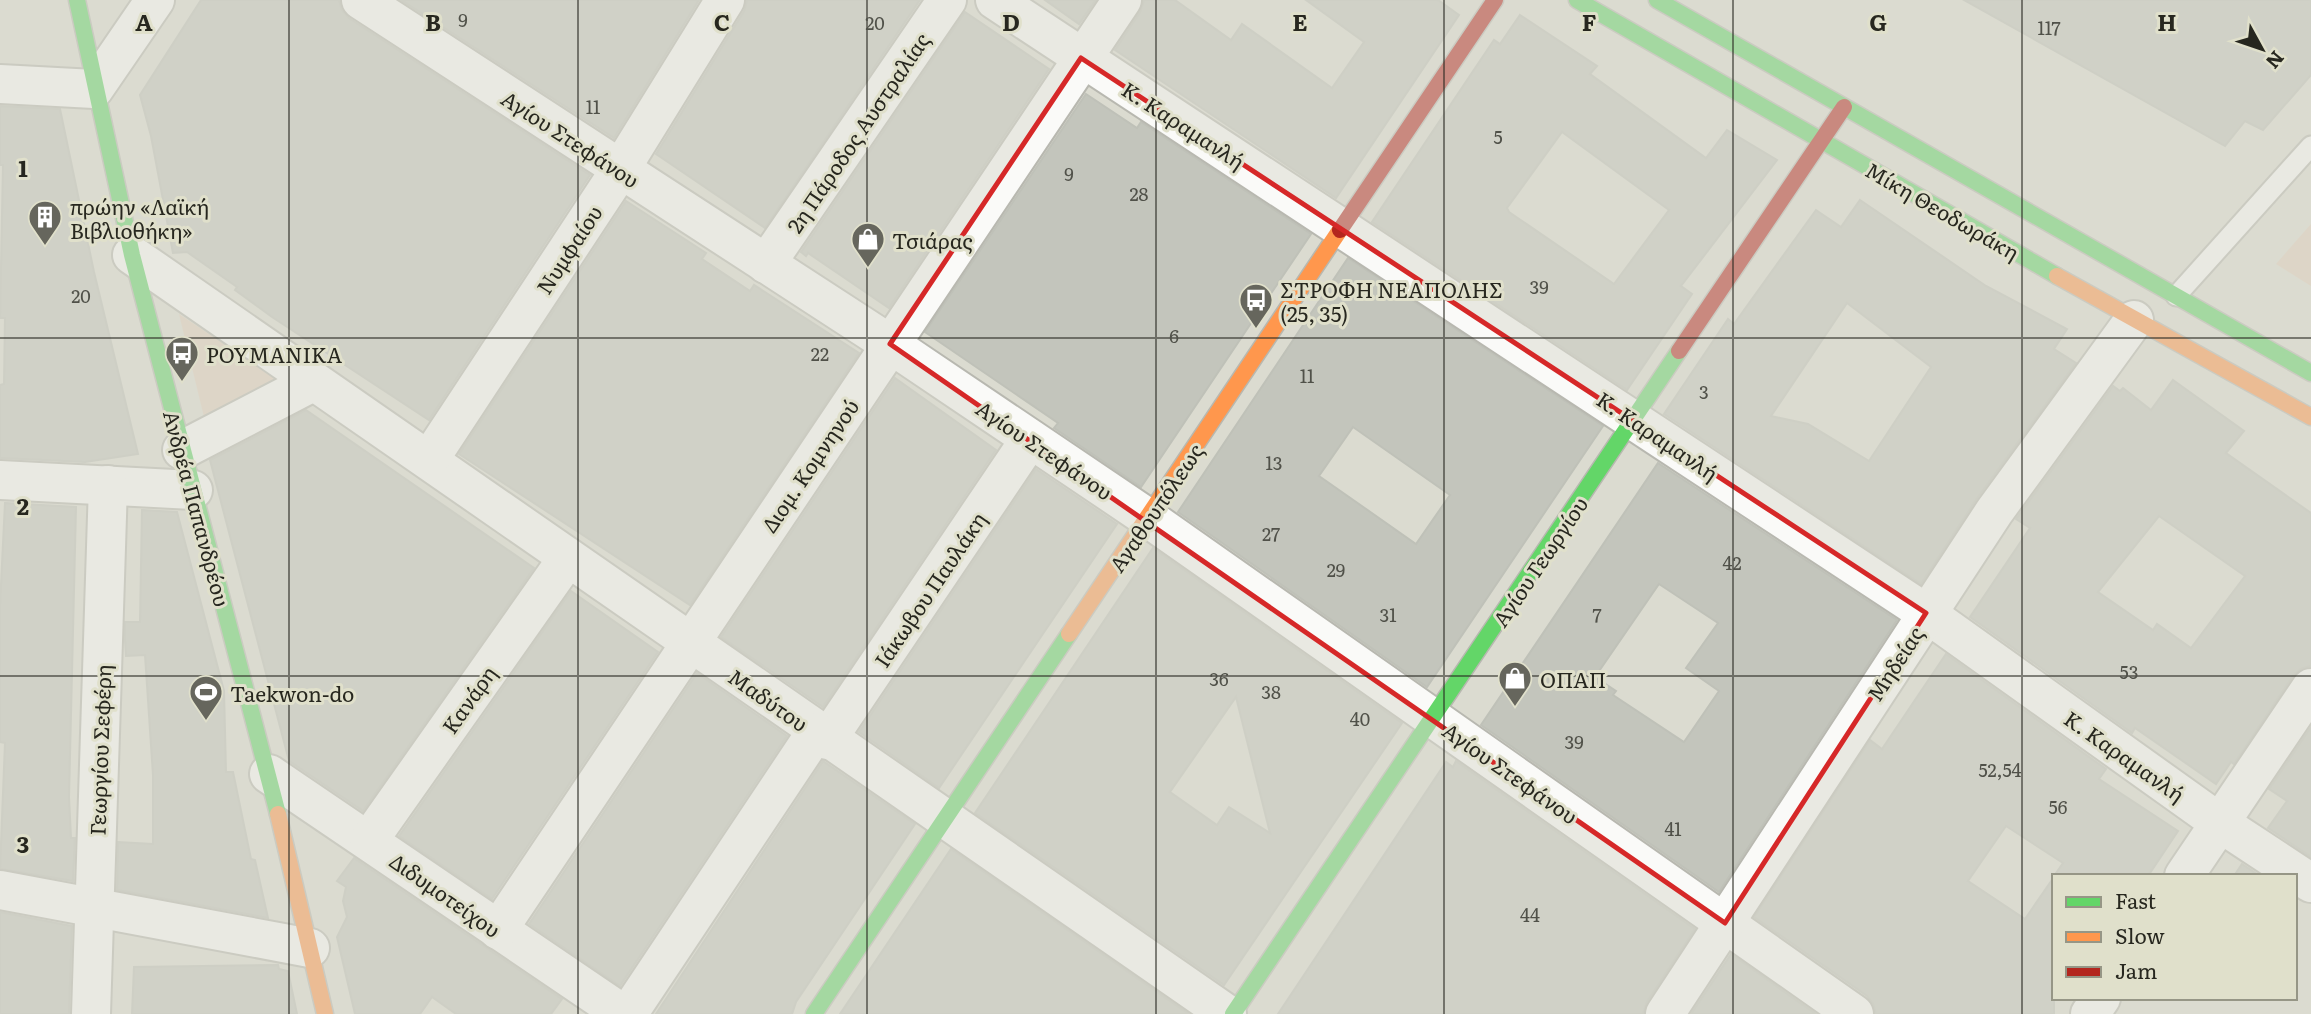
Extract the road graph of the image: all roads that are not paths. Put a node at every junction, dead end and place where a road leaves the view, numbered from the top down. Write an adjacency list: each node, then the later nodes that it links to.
1 (77, 0): 13 (main road, Ανδρέα Παπανδρέου)
2 (155, 0): 13 (street)
3 (360, 0): 17 (street, Αγίου Στεφάνου)
4 (725, 0): 17 (street, Νυμφαίου)
5 (947, 0): 20 (street, 2η Πάροδος Αυστραλίας)
6 (995, 0): 11 (street, Κ. Καραμανλή)
7 (1122, 0): 11 (street, Διομ. Κομνηνού)
8 (1495, 0): 18 (main road, Αγαθουπόλεως)
9 (1577, 0): 15 (main road, Μίκη Θεοδωράκη)
10 (1657, 0): 14 (main road, Μίκη Θεοδωράκη)
11 (1081, 58): 18 (street, Κ. Καραμανλή); 23 (street, Διομ. Κομνηνού)
12 (0, 84): 13 (street)
13 (94, 89): 19 (main road, Ανδρέα Παπανδρέου)
14 (1844, 107): 15 (main road, Αγίου Γεωργίου); 21 (main road, Μίκη Θεοδωράκη)
15 (1822, 141): 22 (main road, Μίκη Θεοδωράκη); 27 (main road, Αγίου Γεωργίου)
16 (2311, 146): 21 (lane)
17 (620, 170): 20 (street, Αγίου Στεφάνου); 30 (street, Νυμφαίου)
18 (1343, 227): 27 (street, Κ. Καραμανλή); 34 (main road, Αγαθουπόλεως)
19 (132, 256): 25 (street, Μαδύτου); 29 (main road, Ανδρέα Παπανδρέου)
20 (766, 264): 23 (street, Αγίου Στεφάνου)
21 (2176, 296): 24 (main road, Μίκη Θεοδωράκη)
22 (2134, 320): 26 (main road, Μίκη Θεοδωράκη); 36 (street, Μηδείας)
23 (890, 344): 28 (street, Αγίου Στεφάνου); 37 (street, Διομ. Κομνηνού)
24 (2311, 373)
25 (313, 382): 29 (street); 30 (street, Μαδύτου)
26 (2311, 417)
27 (1634, 419): 36 (street, Κ. Καραμανλή); 39 (main road, Αγίου Γεωργίου)
28 (1030, 439): 34 (street, Αγίου Στεφάνου); 40 (street, Ιάκωβου Παυλάκη)
29 (182, 450): 33 (main road, Ανδρέα Παπανδρέου)
30 (429, 460): 35 (street, Μαδύτου)
31 (0, 480): 32 (street)
32 (108, 485): 33 (street); 48 (street, Γεωργίου Σεφέρη)
33 (193, 490): 41 (main road, Ανδρέα Παπανδρέου)
34 (1148, 518): 39 (street, Αγίου Στεφάνου); 42 (main road, Αγαθουπόλεως)
35 (567, 559): 37 (street, Μαδύτου); 44 (street, Κανάρη)
36 (1926, 613): 43 (street, Κ. Καραμανλή); 49 (street, Μηδείας)
37 (689, 644): 40 (street, Μαδύτου); 50 (street, Διομ. Κομνηνού)
38 (2311, 688): 43 (street)
39 (1433, 717): 49 (street, Αγίου Στεφάνου); 58 (main road, Αγίου Γεωργίου)
40 (822, 736): 42 (street, Μαδύτου); 55 (street, Ιάκωβου Παυλάκη)
41 (269, 774): 44 (street, Διδυμοτείχου); 51 (main road, Ανδρέα Παπανδρέου)
42 (944, 821): 56 (main road, Αγαθουπόλεως); 57 (street, Μαδύτου)
43 (2220, 822): 45 (street); 46 (street, Κ. Καραμανλή)
44 (369, 840): 50 (street, Διδυμοτείχου)
45 (2185, 874)
46 (2311, 883)
47 (0, 890): 48 (street)
48 (94, 910): 51 (street); 53 (street, Γεωργίου Σεφέρη)
49 (1725, 923): 59 (street, Μηδείας); 60 (street, Αγίου Στεφάνου)
50 (498, 930): 52 (street, Διδυμοτείχου)
51 (310, 948): 54 (main road, Ανδρέα Παπανδρέου)
52 (598, 1007)
53 (91, 1014)
54 (325, 1014)
55 (628, 1014)
56 (814, 1014)
57 (1227, 1014)
58 (1233, 1014)
59 (1665, 1014)
60 (1854, 1014)

